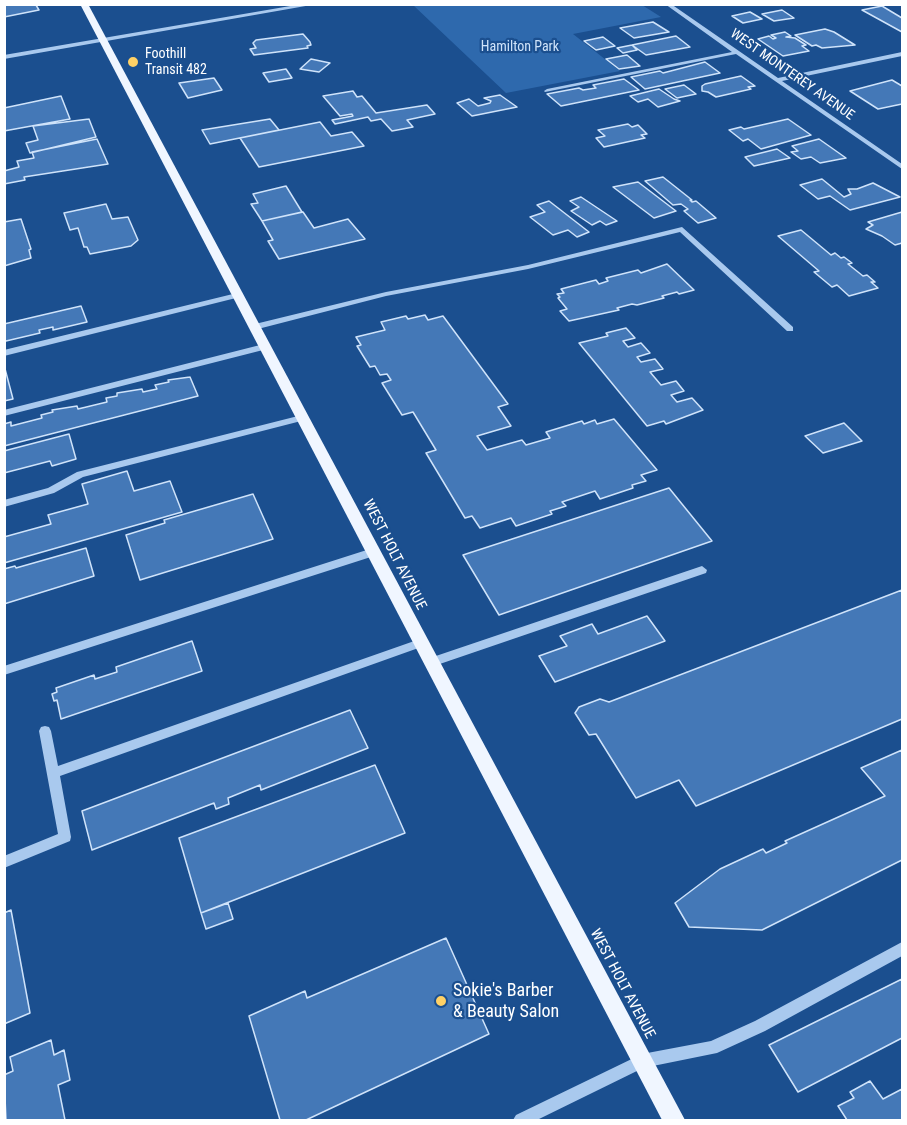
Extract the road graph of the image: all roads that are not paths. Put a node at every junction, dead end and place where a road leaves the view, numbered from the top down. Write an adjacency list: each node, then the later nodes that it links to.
1 (84, 4): 6 (main road, WEST HOLT AVENUE)
2 (254, 4): 5 (street)
3 (315, 4): 5 (street)
4 (667, 4): 7 (street, WEST MONTEREY AVENUE)
5 (261, 14): 6 (street)
6 (103, 41): 9 (street); 13 (main road, WEST HOLT AVENUE)
7 (738, 52): 10 (street, WEST MONTEREY AVENUE); 11 (street)
8 (903, 54): 10 (street)
9 (4, 57)
10 (778, 80): 12 (street, WEST MONTEREY AVENUE)
11 (547, 91)
12 (903, 167)
13 (237, 295): 14 (main road, WEST HOLT AVENUE); 17 (street)
14 (254, 327): 15 (street); 16 (main road, WEST HOLT AVENUE)
15 (790, 329)
16 (264, 347): 18 (street); 19 (main road, WEST HOLT AVENUE)
17 (4, 353)
18 (4, 413)
19 (302, 418): 20 (street); 21 (main road, WEST HOLT AVENUE)
20 (4, 504)
21 (373, 552): 23 (main road, WEST HOLT AVENUE); 25 (street)
22 (702, 570): 24 (street)
23 (420, 643): 24 (main road, WEST HOLT AVENUE); 27 (street)
24 (431, 662): 30 (main road, WEST HOLT AVENUE)
25 (4, 671)
26 (45, 731): 27 (street)
27 (53, 773): 28 (street)
28 (4, 861)
29 (903, 949): 30 (street)
30 (642, 1061): 31 (street); 32 (main road, WEST HOLT AVENUE)
31 (521, 1120)
32 (674, 1120)

